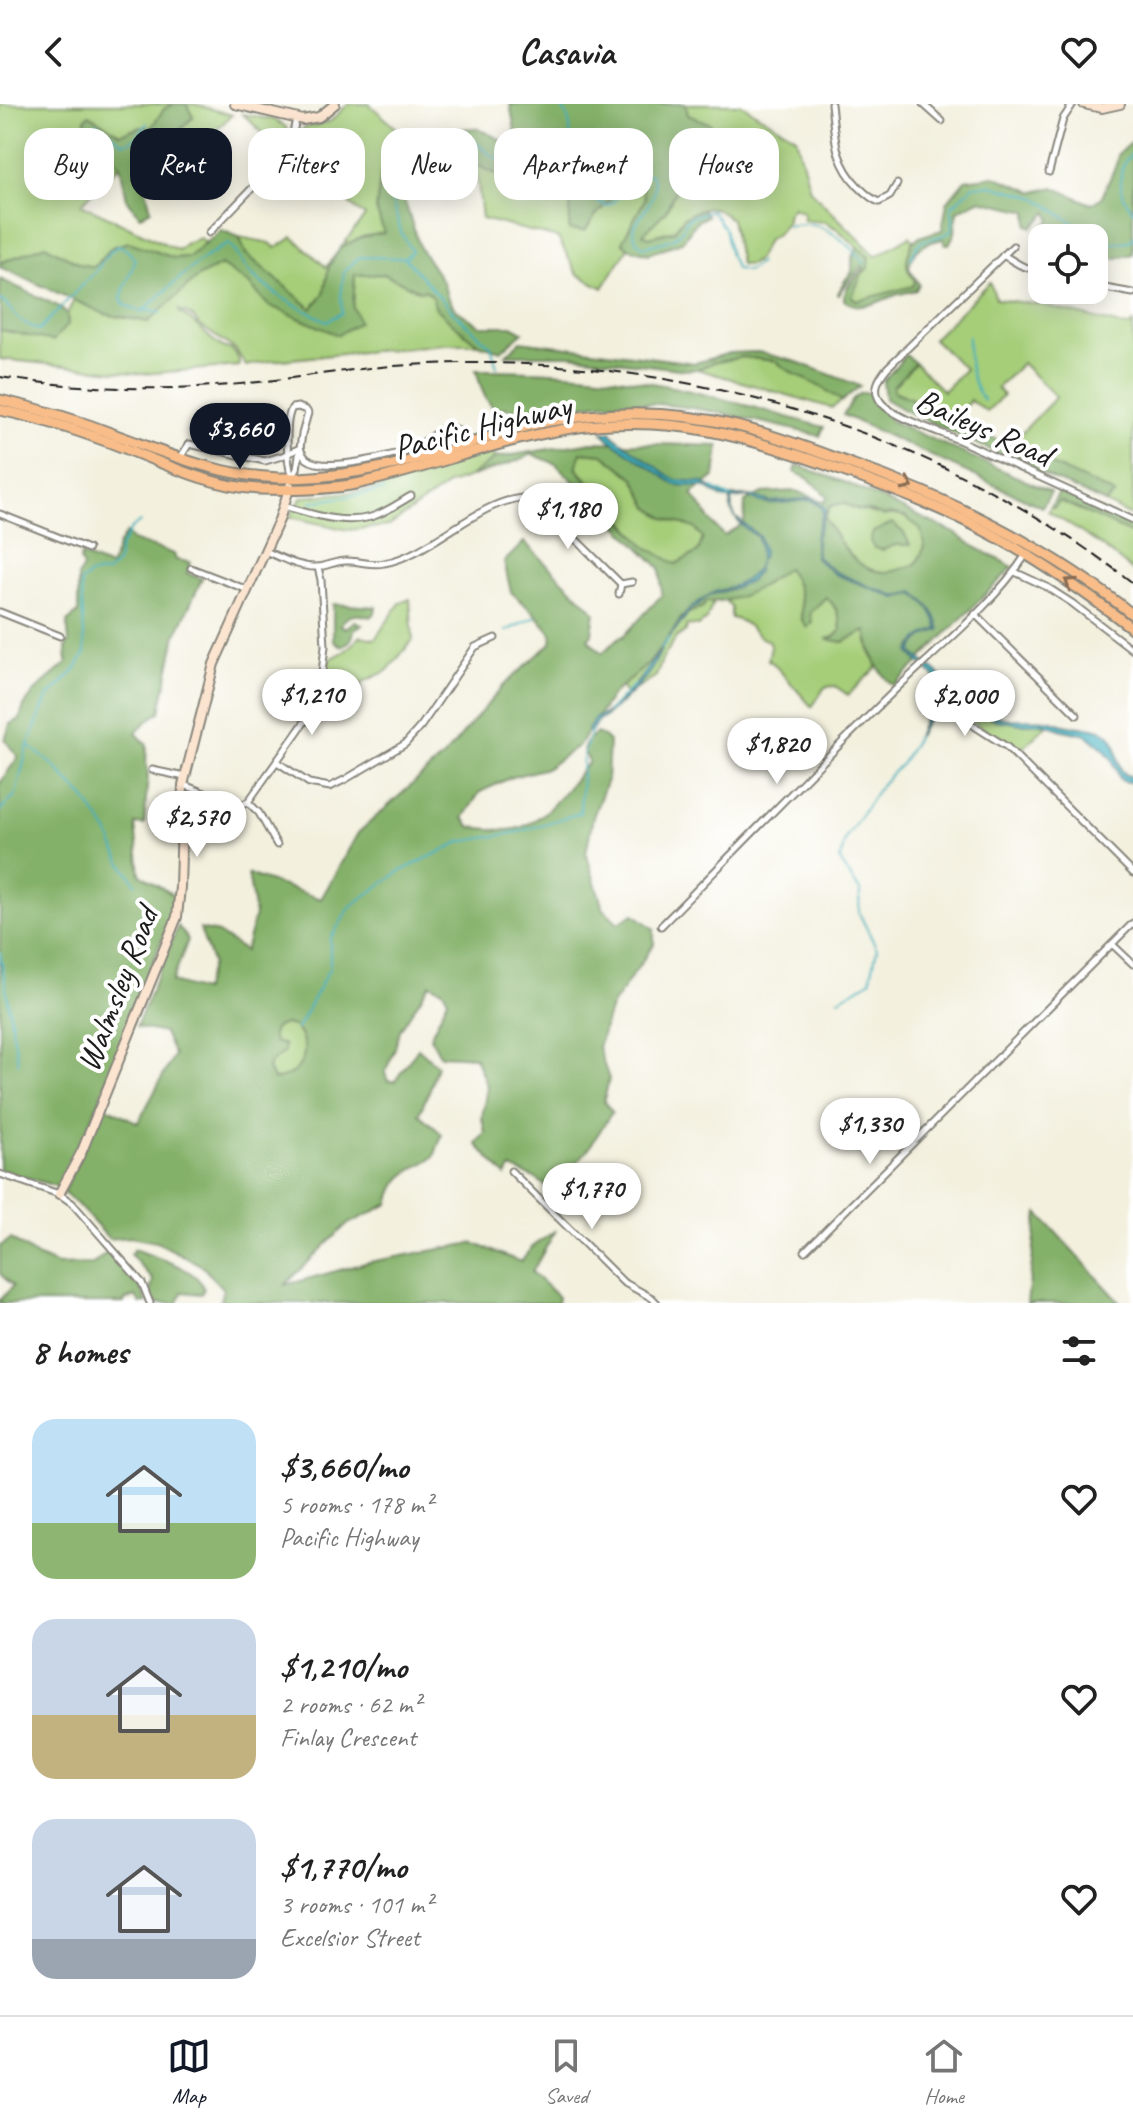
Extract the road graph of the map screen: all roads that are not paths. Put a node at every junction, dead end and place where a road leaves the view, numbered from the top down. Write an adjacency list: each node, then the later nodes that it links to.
1 (235, 104): 8 (street)
2 (335, 104): 8 (street)
3 (831, 104): 11 (street)
4 (923, 104): 9 (street)
5 (1073, 104): 10 (street)
6 (1084, 104): 7 (street)
7 (1120, 104)
8 (296, 119): 12 (street)
9 (942, 121)
10 (1049, 172)
11 (897, 184)
12 (209, 233)
13 (1013, 246): 14 (street, Baileys Road)
14 (1003, 255): 15 (street); 30 (street, Baileys Road)
15 (1028, 268)
16 (1108, 289): 17 (street)
17 (1133, 293)
18 (0, 400): 24 (main road, Pacific Highway)
19 (0, 410): 26 (main road, Pacific Highway)
20 (568, 424): 21 (main road, Pacific Highway); 26 (main road, Pacific Highway); 33 (main road, Pacific Highway)
21 (467, 443): 22 (street); 25 (main road, Pacific Highway)
22 (300, 448): 23 (street); 23 (street); 25 (street)
23 (288, 454): 24 (street); 25 (street)
24 (180, 459): 25 (main road, Pacific Highway)
25 (292, 478): 26 (street, Walmsley Road)
26 (289, 489): 28 (street, Walmsley Road)
27 (411, 496): 28 (street)
28 (284, 506): 32 (street, Walmsley Road)
29 (0, 514): 31 (street)
30 (1133, 520)
31 (88, 549)
32 (265, 551): 34 (street); 39 (street, Walmsley Road)
33 (1029, 551): 36 (street); 43 (main road, Pacific Highway); 44 (main road, Pacific Highway, one-way to 33)
34 (318, 567): 38 (street); 50 (street)
35 (191, 568): 39 (street)
36 (1015, 572): 42 (street); 47 (street)
37 (632, 582): 38 (street)
38 (621, 584): 40 (street)
39 (248, 590): 52 (street, Walmsley Road)
40 (619, 594)
41 (0, 612): 45 (street)
42 (975, 614): 49 (street); 57 (street)
43 (1133, 615)
44 (1133, 629)
45 (60, 636)
46 (495, 638): 50 (street)
47 (1133, 650)
48 (950, 703): 55 (street)
49 (1077, 715)
50 (277, 762): 53 (street)
51 (152, 770): 52 (street)
52 (184, 781): 53 (street); 62 (street, Walmsley Road)
53 (248, 802): 54 (street)
54 (277, 845)
55 (1133, 873)
56 (1133, 923): 58 (street)
57 (661, 926)
58 (1112, 944): 59 (street); 63 (street)
59 (1133, 964)
60 (511, 1171): 65 (street)
61 (0, 1174): 62 (street)
62 (59, 1194): 64 (street)
63 (805, 1251)
64 (150, 1303)
65 (657, 1303)

